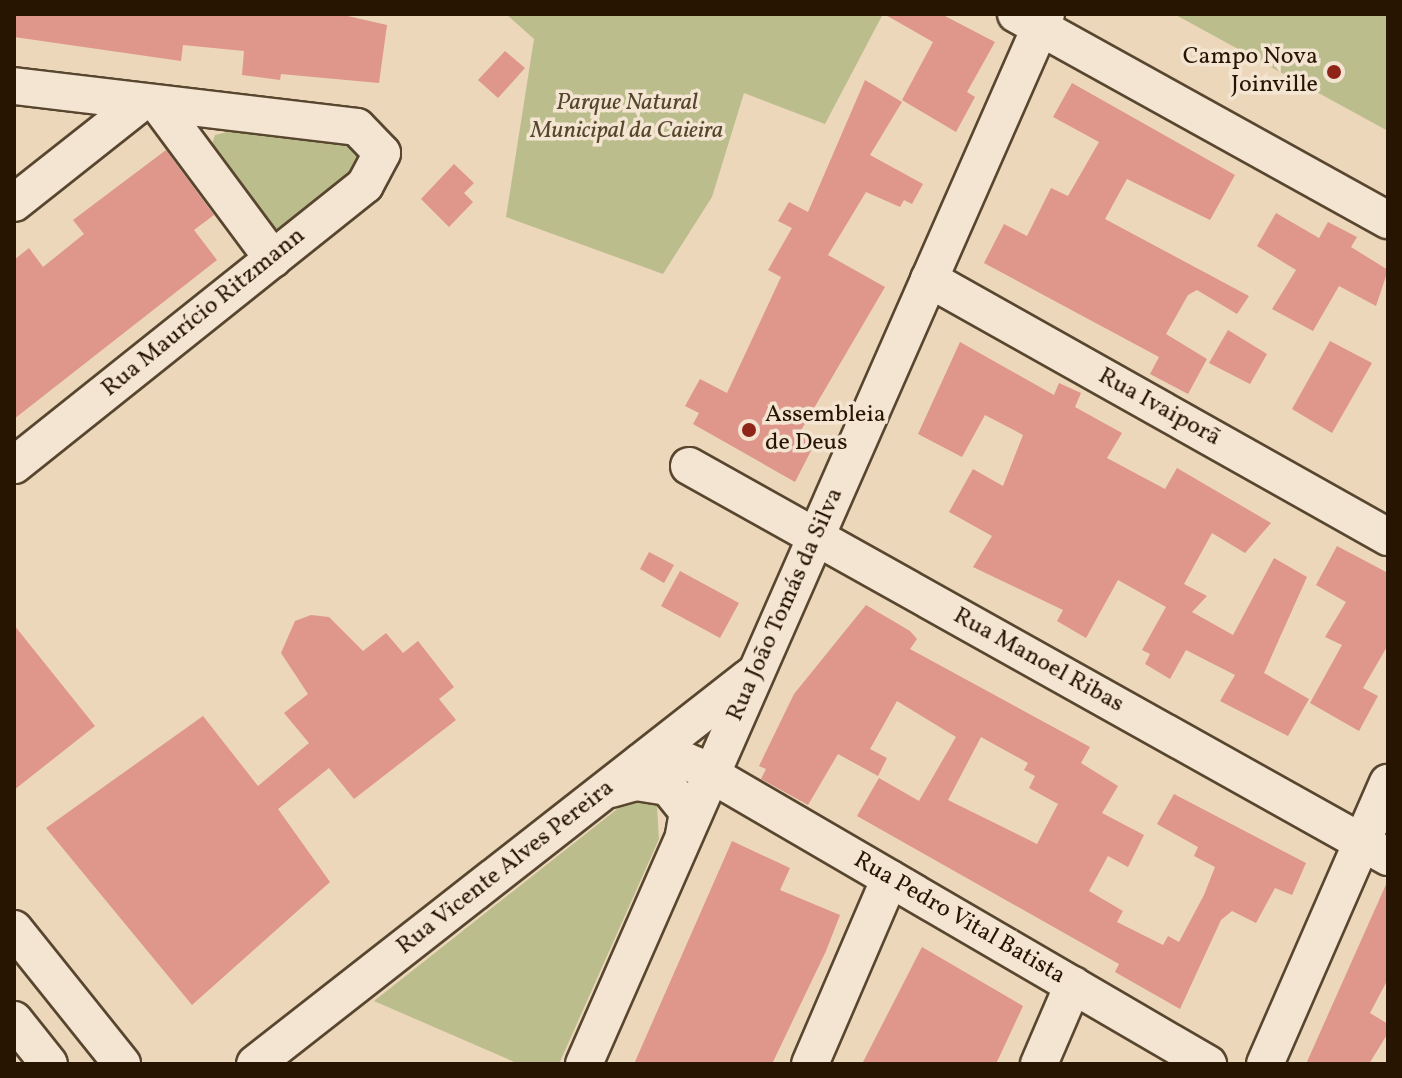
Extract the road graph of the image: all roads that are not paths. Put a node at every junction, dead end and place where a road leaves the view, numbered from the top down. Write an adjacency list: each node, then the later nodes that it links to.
1 (1034, 18): 5 (street); 7 (street, Rua João Tomás da Silva)
2 (14, 86): 3 (street)
3 (150, 103): 4 (street); 6 (street); 6 (street, Rua Maurício Ritzmann)
4 (14, 203)
5 (1388, 220)
6 (273, 259): 8 (street, Rua Maurício Ritzmann)
7 (929, 279): 10 (street, Rua João Tomás da Silva); 11 (street, Rua Ivaiporã)
8 (14, 465)
9 (689, 466): 10 (street, Rua Manoel Ribas)
10 (816, 537): 12 (street, Rua João Tomás da Silva); 18 (street, Rua Manoel Ribas)
11 (1388, 537)
12 (756, 672): 13 (street, Rua Vicente Alves Pereira); 14 (street, Rua João Tomás da Silva)
13 (641, 762): 14 (street, Rua Pedro Vital Batista); 16 (street, Rua Vicente Alves Pereira)
14 (711, 774): 17 (street, Rua João Tomás da Silva); 19 (street, Rua Pedro Vital Batista)
15 (1388, 783): 18 (street)
16 (598, 795): 17 (street); 25 (street, Rua Vicente Alves Pereira)
17 (684, 835): 26 (street, Rua João Tomás da Silva)
18 (1375, 850): 30 (street)
19 (890, 878): 21 (street, Rua Pedro Vital Batista); 27 (street)
20 (14, 929): 24 (street)
21 (1073, 985): 28 (street); 29 (street, Rua Pedro Vital Batista)
22 (14, 1020): 23 (street)
23 (49, 1064)
24 (122, 1064)
25 (255, 1064)
26 (584, 1064)
27 (810, 1064)
28 (1039, 1064)
29 (1208, 1064)
30 (1265, 1064)

